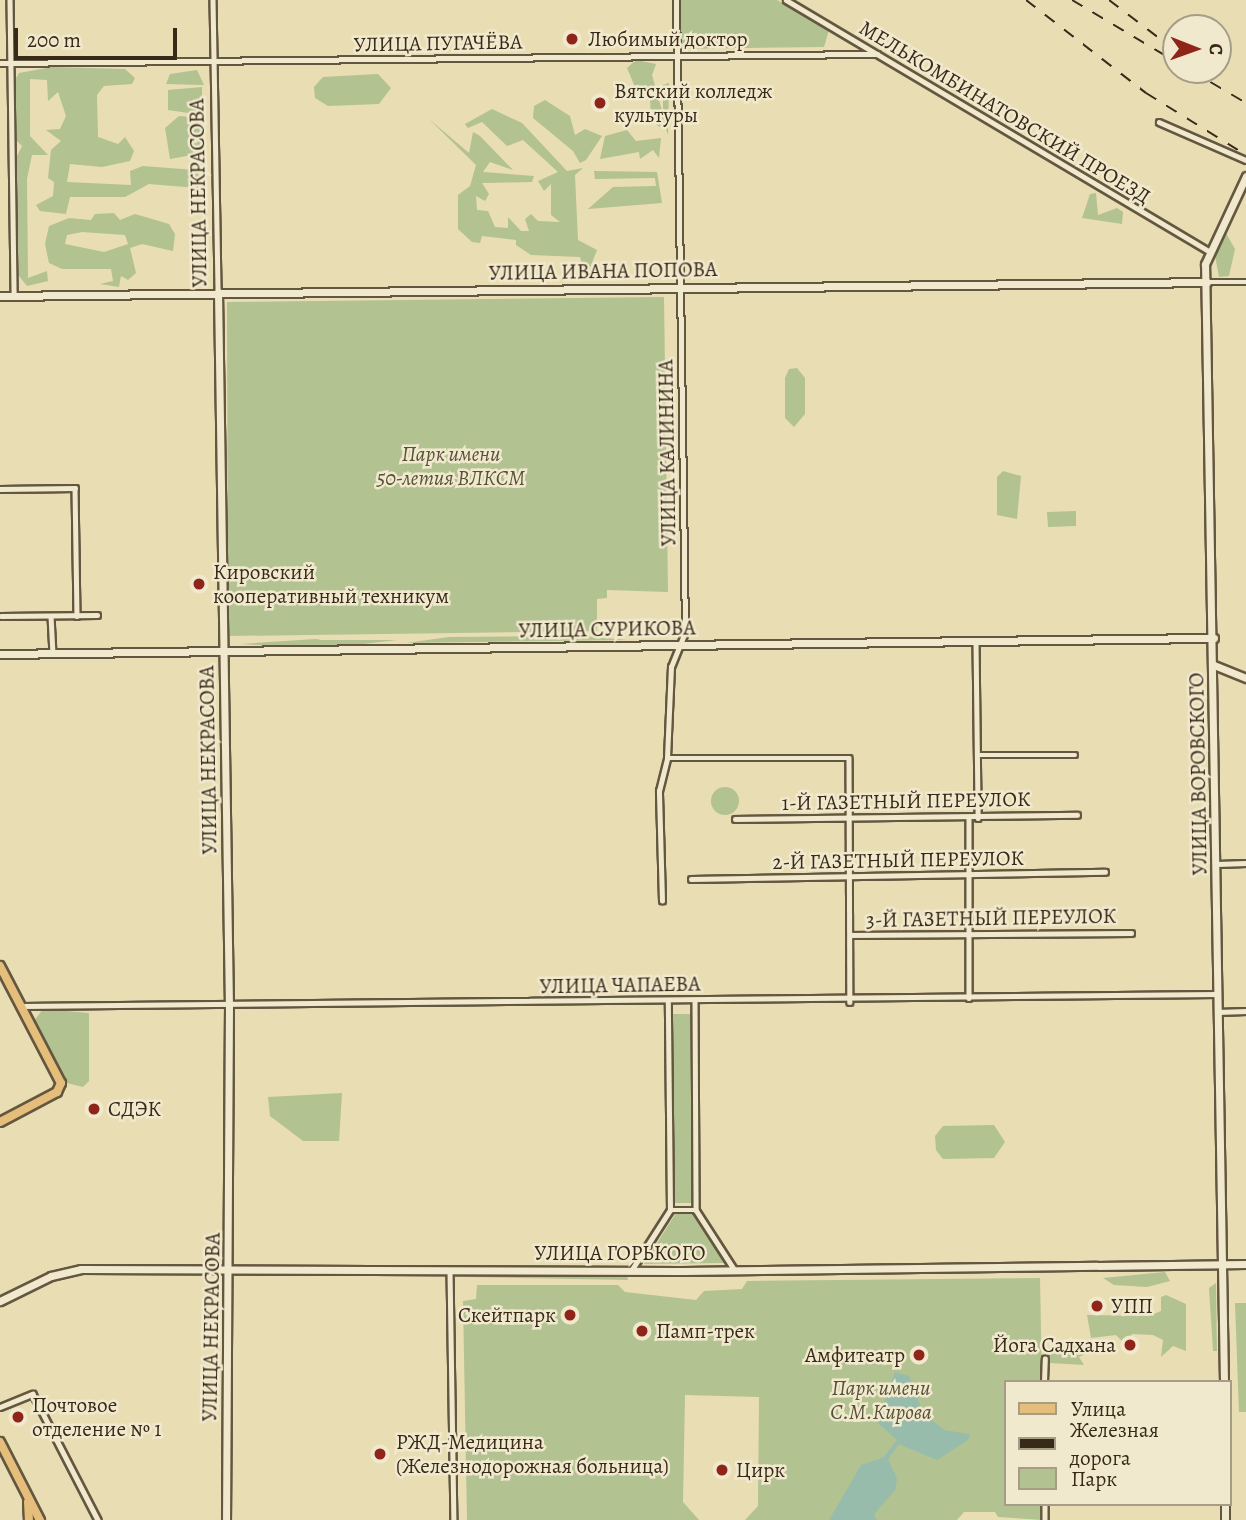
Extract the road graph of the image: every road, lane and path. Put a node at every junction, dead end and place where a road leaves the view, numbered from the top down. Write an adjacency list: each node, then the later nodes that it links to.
1 (10, 0): 9 (street)
2 (213, 0): 7 (street, УЛИЦА НЕКРАСОВА)
3 (676, 0): 6 (street, УЛИЦА КАЛИНИНА)
4 (786, 0): 5 (street, МЕЛЬКОМБИНАТОВСКИЙ ПРОЕЗД)
5 (877, 54): 6 (street, УЛИЦА ПУГАЧЁВА); 13 (street, МЕЛЬКОМБИНАТОВСКИЙ ПРОЕЗД)
6 (678, 56): 7 (street, УЛИЦА ПУГАЧЁВА); 16 (street, УЛИЦА КАЛИНИНА)
7 (214, 61): 9 (street, УЛИЦА ПУГАЧЁВА); 17 (street, УЛИЦА НЕКРАСОВА)
8 (0, 63): 9 (street, УЛИЦА ПУГАЧЁВА)
9 (10, 63): 19 (street)
10 (1158, 122): 11 (street)
11 (1246, 160)
12 (1245, 178): 13 (street, УЛИЦА ВОРОВСКОГО)
13 (1207, 250): 14 (street, УЛИЦА ВОРОВСКОГО)
14 (1207, 282): 15 (street); 16 (street, УЛИЦА ИВАНА ПОПОВА); 25 (street, УЛИЦА ВОРОВСКОГО)
15 (1246, 282)
16 (680, 287): 17 (street, УЛИЦА ИВАНА ПОПОВА); 27 (street, УЛИЦА КАЛИНИНА)
17 (218, 292): 19 (street, УЛИЦА ИВАНА ПОПОВА); 28 (street, УЛИЦА НЕКРАСОВА)
18 (0, 296): 19 (street, УЛИЦА ИВАНА ПОПОВА)
19 (14, 296)
20 (0, 489): 24 (street)
21 (97, 615): 24 (street)
22 (1, 616): 23 (street)
23 (51, 616): 24 (street); 30 (street)
24 (77, 616)
25 (1214, 638): 26 (street, УЛИЦА СУРИКОВА); 31 (street, УЛИЦА ВОРОВСКОГО)
26 (976, 641): 27 (street, УЛИЦА СУРИКОВА); 33 (street)
27 (680, 646): 28 (street, УЛИЦА СУРИКОВА); 35 (street, УЛИЦА КАЛИНИНА)
28 (224, 652): 30 (street, УЛИЦА СУРИКОВА); 57 (street, УЛИЦА НЕКРАСОВА)
29 (0, 654): 30 (street, УЛИЦА СУРИКОВА)
30 (53, 654)
31 (1214, 666): 32 (street); 42 (street, УЛИЦА ВОРОВСКОГО)
32 (1246, 678)
33 (977, 755): 34 (street); 37 (street)
34 (1075, 755)
35 (667, 758): 40 (street); 47 (street, УЛИЦА КАЛИНИНА)
36 (1077, 815): 37 (street, 1-Й ГАЗЕТНЫЙ ПЕРЕУЛОК)
37 (978, 817): 38 (street, 1-Й ГАЗЕТНЫЙ ПЕРЕУЛОК)
38 (969, 818): 40 (street, 1-Й ГАЗЕТНЫЙ ПЕРЕУЛОК); 44 (street)
39 (735, 819): 40 (street, 1-Й ГАЗЕТНЫЙ ПЕРЕУЛОК)
40 (849, 819): 45 (street)
41 (1246, 863): 42 (street)
42 (1217, 864): 52 (street, УЛИЦА ВОРОВСКОГО)
43 (1105, 872): 44 (street, 2-Й ГАЗЕТНЫЙ ПЕРЕУЛОК)
44 (969, 875): 45 (street, 2-Й ГАЗЕТНЫЙ ПЕРЕУЛОК); 49 (street)
45 (851, 877): 46 (street, 2-Й ГАЗЕТНЫЙ ПЕРЕУЛОК); 50 (street)
46 (691, 879)
47 (662, 901)
48 (1131, 933): 49 (street, 3-Й ГАЗЕТНЫЙ ПЕРЕУЛОК)
49 (969, 934): 50 (street, 3-Й ГАЗЕТНЫЙ ПЕРЕУЛОК); 53 (street)
50 (851, 935): 56 (street)
51 (0, 966): 58 (main road)
52 (1218, 994): 53 (street, УЛИЦА ЧАПАЕВА); 60 (street, УЛИЦА ВОРОВСКОГО)
53 (969, 998): 56 (street, УЛИЦА ЧАПАЕВА)
54 (668, 1002): 55 (street, УЛИЦА ЧАПАЕВА); 57 (street, УЛИЦА ЧАПАЕВА); 62 (street)
55 (695, 1002): 56 (street, УЛИЦА ЧАПАЕВА); 63 (street)
56 (850, 1002)
57 (229, 1005): 58 (street, УЛИЦА ЧАПАЕВА); 66 (street, УЛИЦА НЕКРАСОВА)
58 (22, 1006): 61 (main road)
59 (1246, 1011): 60 (street)
60 (1217, 1012): 64 (street, УЛИЦА ВОРОВСКОГО)
61 (0, 1122)
62 (670, 1210): 63 (street); 69 (street)
63 (696, 1210): 67 (street)
64 (1223, 1264): 65 (street, УЛИЦА ГОРЬКОГО); 67 (street, УЛИЦА ГОРЬКОГО); 73 (street, УЛИЦА ВОРОВСКОГО)
65 (1246, 1264)
66 (230, 1269): 68 (street, УЛИЦА ГОРЬКОГО); 70 (street, УЛИЦА ГОРЬКОГО); 80 (street, УЛИЦА НЕКРАСОВА)
67 (735, 1270): 69 (street, УЛИЦА ГОРЬКОГО)
68 (450, 1271): 69 (street, УЛИЦА ГОРЬКОГО); 81 (street)
69 (631, 1271)
70 (0, 1301)
71 (1045, 1359): 72 (street)
72 (1044, 1380)
73 (1224, 1380)
74 (0, 1407): 79 (street)
75 (0, 1442): 76 (main road)
76 (27, 1495): 77 (main road); 78 (main road)
77 (29, 1520)
78 (40, 1520)
79 (98, 1520)
80 (226, 1520)
81 (454, 1520)

